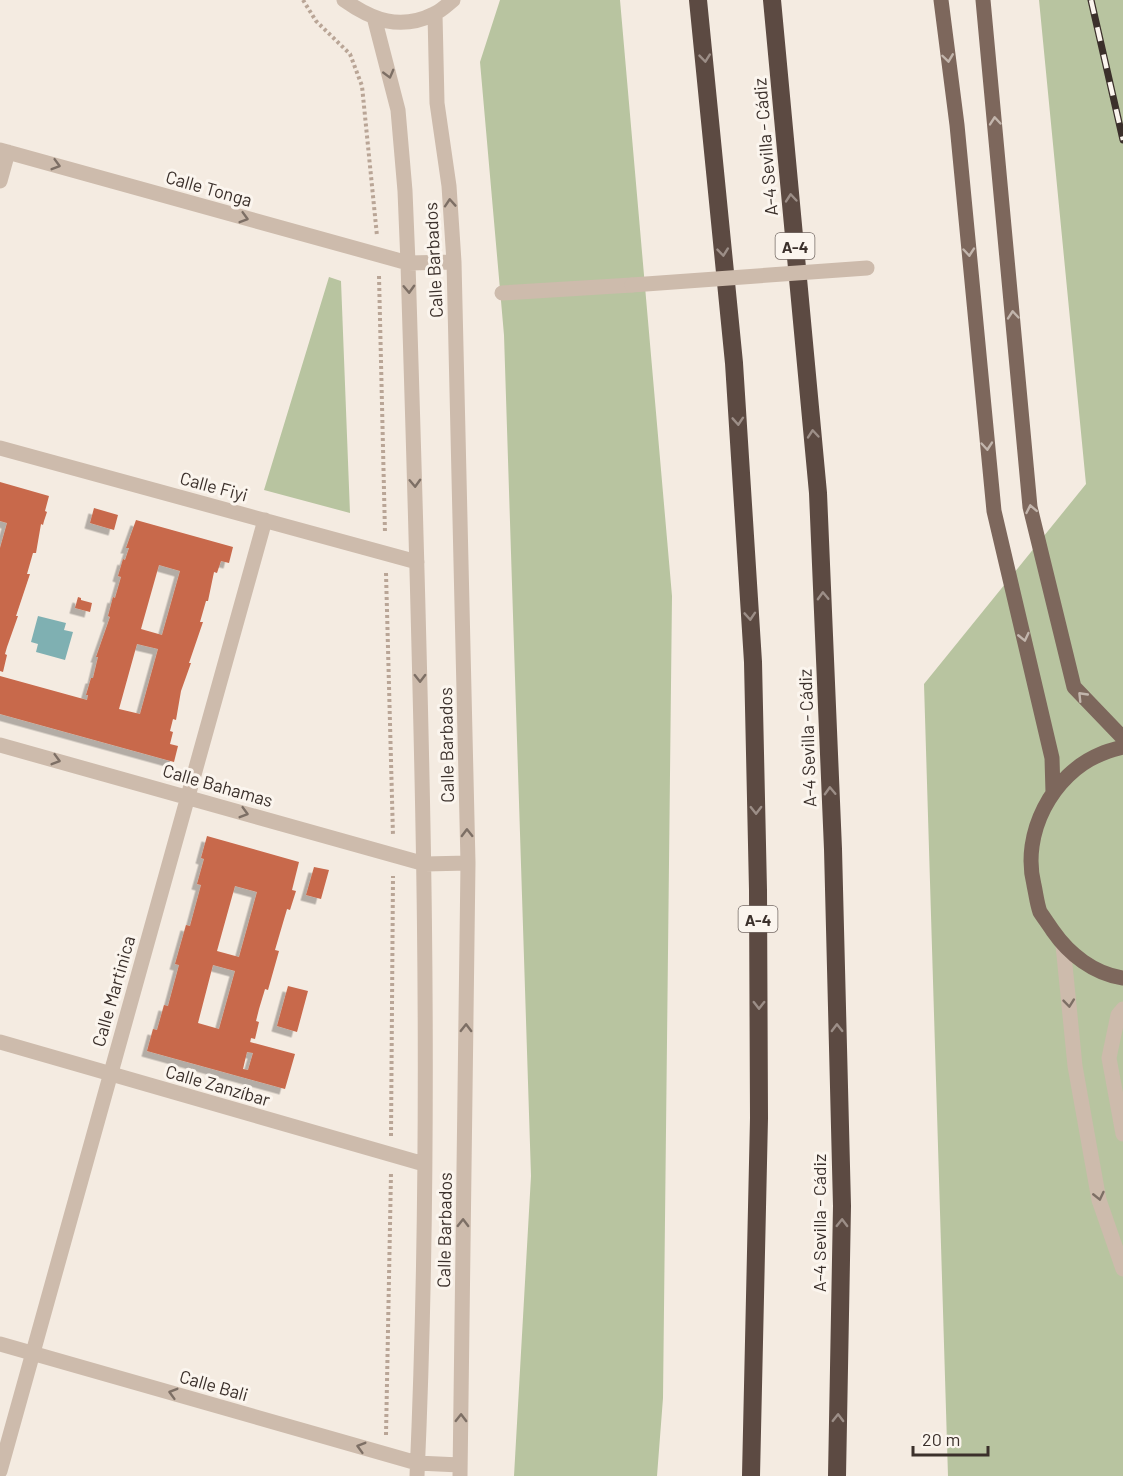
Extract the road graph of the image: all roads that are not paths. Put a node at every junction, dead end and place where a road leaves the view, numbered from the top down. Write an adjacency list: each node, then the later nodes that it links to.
1 (344, 0): 8 (street)
2 (453, 0): 7 (street)
3 (698, 0): 38 (highway, A-4, one-way to 38)
4 (772, 0): 39 (highway, A-4 Sevilla - Cádiz / A-4, one-way to 4)
5 (941, 0): 21 (main road, one-way to 21)
6 (983, 0): 18 (main road, one-way to 6)
7 (435, 14): 8 (street); 11 (street, Calle Barbados, one-way to 7)
8 (374, 17): 12 (street, Calle Barbados, one-way to 12)
9 (4, 151): 10 (street); 12 (street, Calle Tonga, one-way to 12)
10 (0, 181)
11 (454, 262): 12 (street, Calle Tonga); 23 (street, Calle Barbados, one-way to 11)
12 (408, 263): 17 (street, Calle Barbados, one-way to 17)
13 (867, 268): 14 (street, bridge)
14 (502, 293)
15 (0, 448): 16 (street, Calle Fiyi)
16 (265, 520): 17 (street, Calle Fiyi); 22 (street, Calle Martinica)
17 (417, 562): 24 (street, Calle Barbados, one-way to 24)
18 (1123, 738)
19 (0, 745): 22 (street, Calle Bahamas, one-way to 22)
20 (1123, 747): 21 (main road)
21 (1053, 792): 25 (main road)
22 (188, 797): 24 (street, Calle Bahamas, one-way to 24); 29 (street, Calle Martinica)
23 (468, 863): 24 (street, Calle Bahamas); 36 (street, Calle Barbados, one-way to 23)
24 (425, 864): 31 (street, Calle Barbados)
25 (1063, 945): 26 (main road); 32 (street, one-way to 32)
26 (1123, 978)
27 (1123, 1009): 30 (street)
28 (0, 1042): 29 (street, Calle Zanzíbar)
29 (110, 1074): 31 (street, Calle Zanzíbar); 34 (street, Calle Martinica)
30 (1123, 1134)
31 (424, 1164): 35 (street, Calle Barbados)
32 (1123, 1269)
33 (0, 1344): 34 (street, Calle Bali)
34 (33, 1354): 35 (street, Calle Bali, one-way to 34); 37 (street, Calle Martinica)
35 (417, 1469): 36 (street, Calle Bali)
36 (460, 1471)
37 (0, 1472)
38 (751, 1476)
39 (837, 1476)

